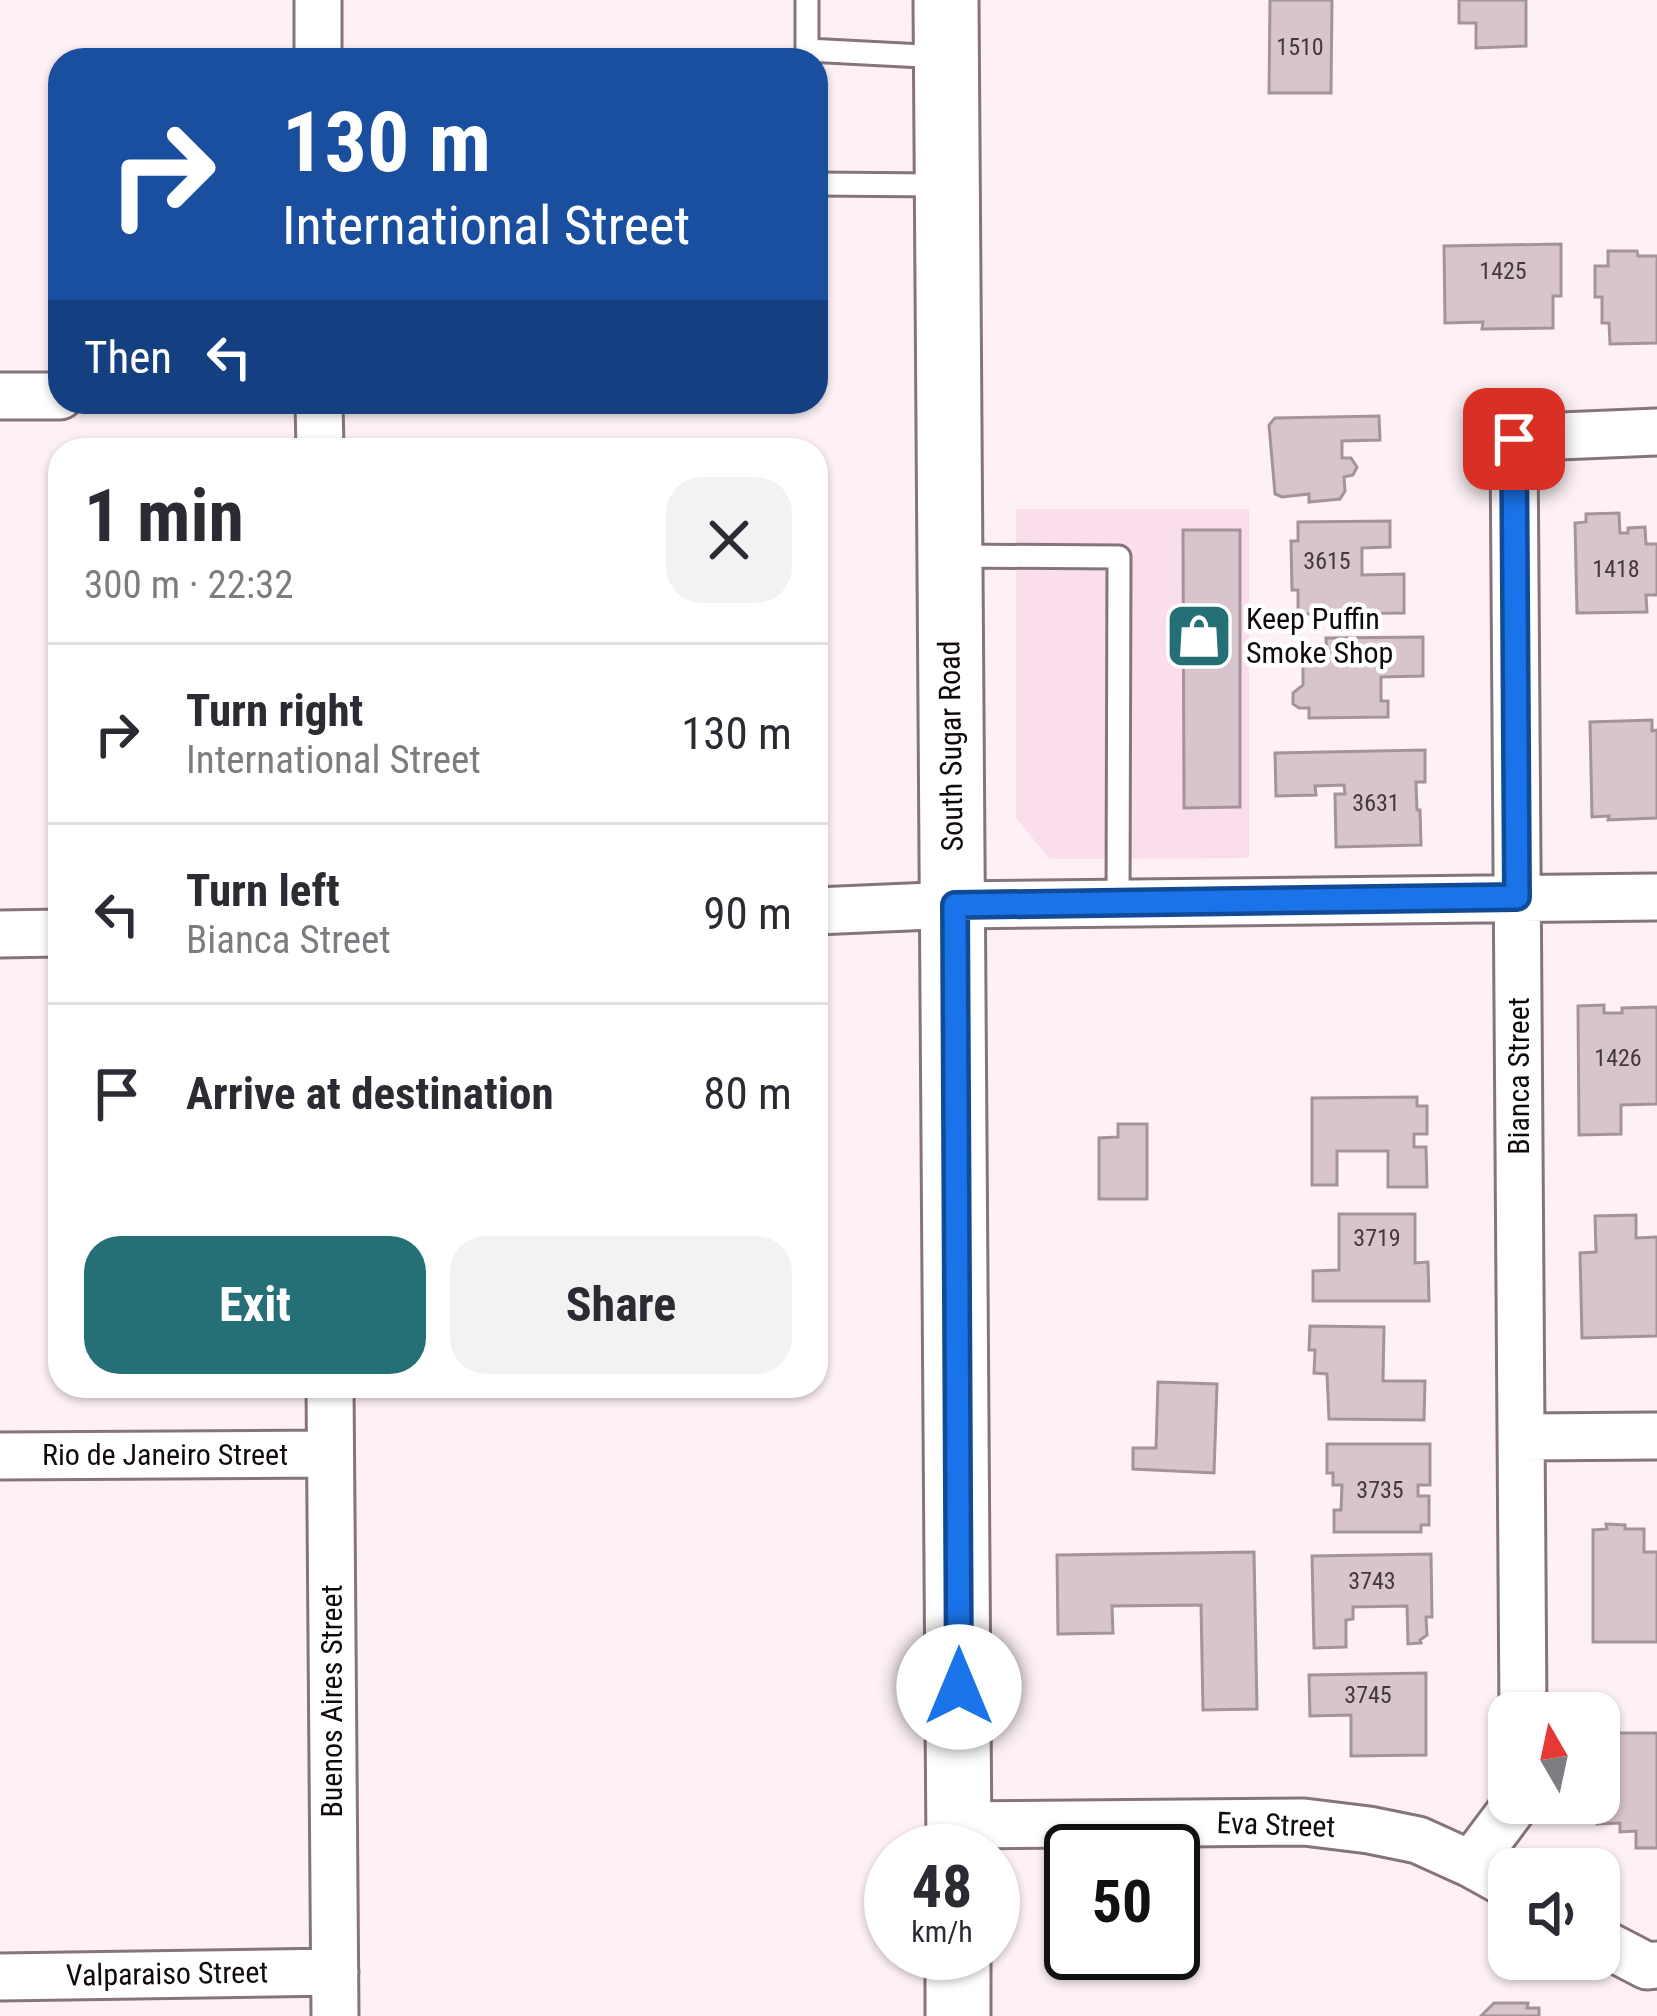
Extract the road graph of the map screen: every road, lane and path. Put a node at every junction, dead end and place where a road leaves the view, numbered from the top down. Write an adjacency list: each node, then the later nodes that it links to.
1 (318, 0): 4 (street)
2 (807, 0): 5 (lane)
3 (946, 29): 6 (lane); 8 (main road, South Sugar Road)
4 (318, 48)
5 (807, 48)
6 (820, 48)
7 (828, 184): 8 (lane)
8 (946, 184): 12 (main road, South Sugar Road)
9 (0, 396): 10 (street)
10 (48, 396)
11 (1657, 432): 13 (street, Bianca Street)
12 (949, 556): 15 (lane); 16 (main road, South Sugar Road)
13 (1517, 897): 14 (street); 15 (street); 22 (street, Bianca Street)
14 (1657, 897)
15 (1118, 903): 16 (street)
16 (955, 905): 17 (street); 26 (main road, South Sugar Road)
17 (828, 910)
18 (48, 933): 19 (street)
19 (0, 934)
20 (331, 1398): 23 (street, Buenos Aires Street)
21 (1657, 1436): 22 (street)
22 (1522, 1437): 25 (street, Bianca Street)
23 (330, 1454): 24 (street, Rio de Janeiro Street); 33 (street, Buenos Aires Street)
24 (0, 1456)
25 (1523, 1692)
26 (960, 1824)
27 (1020, 1835): 28 (street, Eva Street)
28 (1488, 1873)
29 (1620, 1952): 30 (street)
30 (1657, 1965)
31 (0, 1977): 33 (street, Valparaiso Street)
32 (958, 1980): 34 (main road)
33 (335, 1994)
34 (958, 2016)

